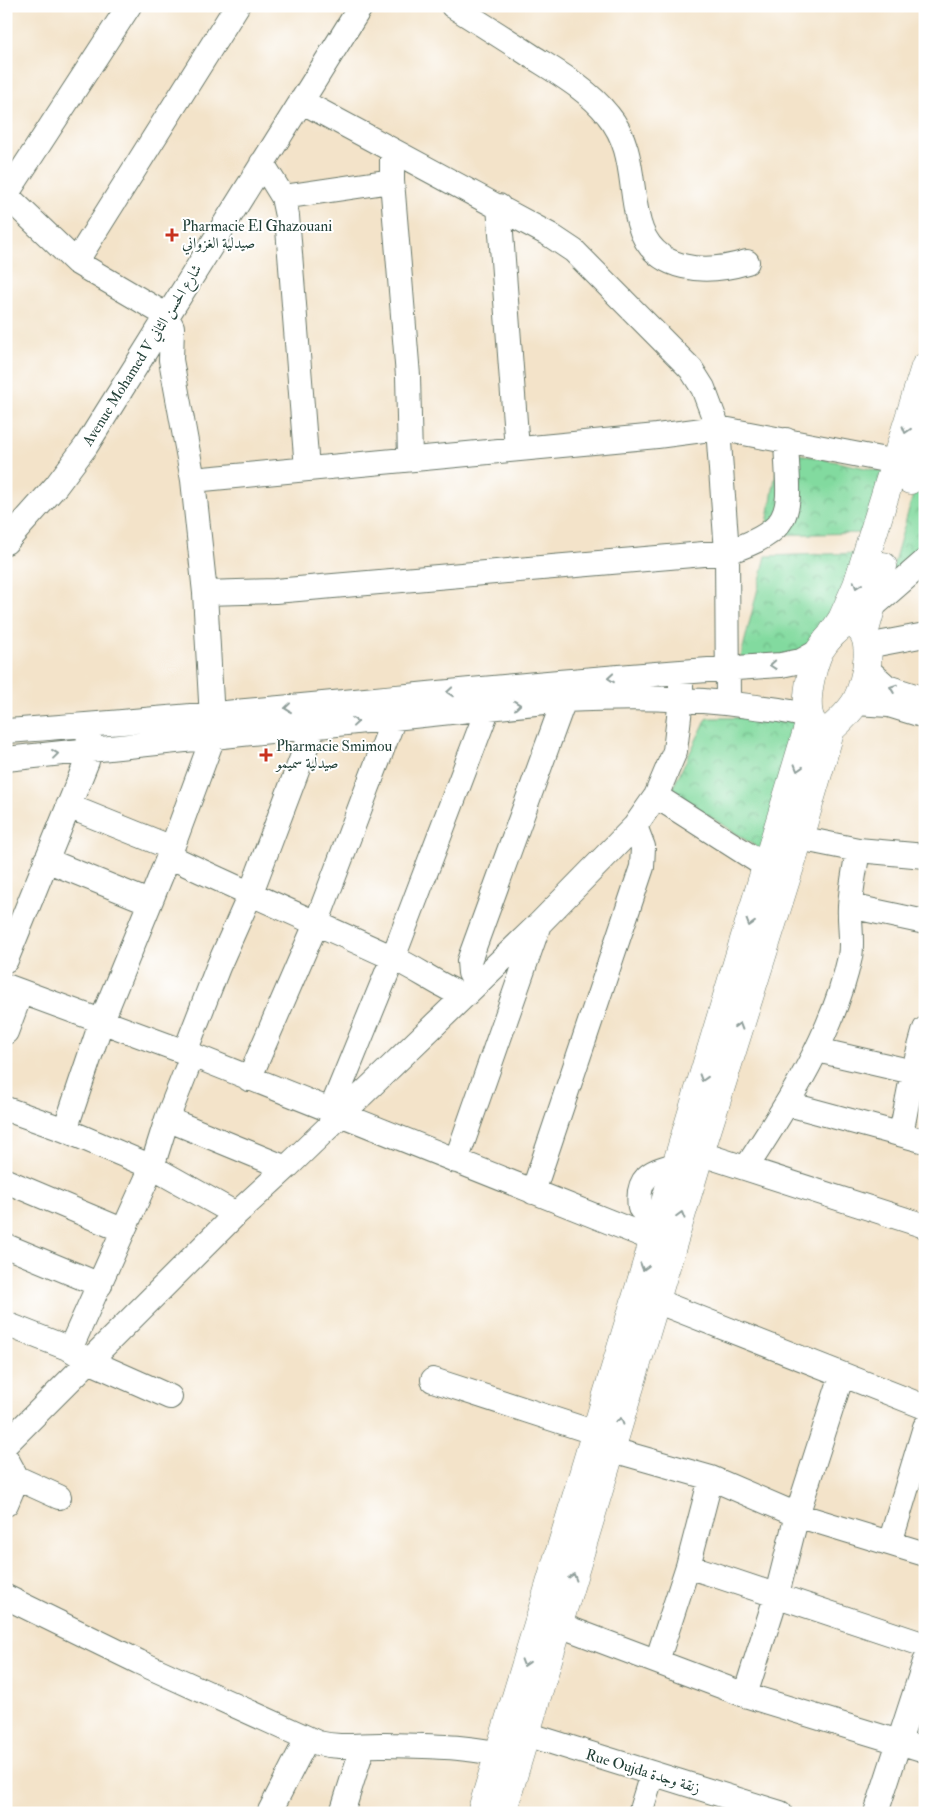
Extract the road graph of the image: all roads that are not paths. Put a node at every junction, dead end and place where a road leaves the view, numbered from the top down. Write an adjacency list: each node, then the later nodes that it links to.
1 (129, 6): 9 (street)
2 (361, 6): 5 (street, Avenue Mohamed V شارع الحسن الثاني)
3 (453, 6): 13 (street)
4 (229, 9): 12 (street)
5 (301, 101): 6 (street); 7 (street, Avenue Mohamed V شارع الحسن الثاني)
6 (392, 150): 8 (street); 11 (street)
7 (262, 163): 10 (street); 14 (street, Avenue Mohamed V شارع الحسن الثاني)
8 (392, 182): 10 (street); 20 (street)
9 (6, 195): 12 (street)
10 (283, 198): 21 (street)
11 (499, 206): 16 (street); 18 (street)
12 (76, 262): 14 (street)
13 (747, 262)
14 (166, 315): 22 (street); 23 (street, Avenue Mohamed V شارع الحسن الثاني)
15 (925, 366): 19 (highway, one-way to 19)
16 (718, 428): 17 (street); 18 (street); 24 (street)
17 (786, 440): 19 (street); 24 (street)
18 (517, 449): 20 (street)
19 (916, 450): 28 (highway); 29 (highway, one-way to 29)
20 (410, 458): 21 (street)
21 (307, 469): 22 (street)
22 (193, 480): 26 (street)
23 (6, 542)
24 (727, 552): 26 (street); 30 (street)
25 (925, 561): 28 (street)
26 (205, 593): 43 (street)
27 (925, 635): 28 (street)
28 (867, 640): 29 (highway); 34 (street, one-way to 28); 36 (highway)
29 (826, 643): 30 (street, one-way to 30); 41 (highway)
30 (727, 668): 31 (street); 37 (street)
31 (681, 672): 32 (street, one-way to 32); 33 (street)
32 (487, 698): 35 (street, one-way to 35); 38 (street, one-way to 38); 40 (street); 62 (street)
33 (681, 699): 35 (street); 37 (street); 47 (street)
34 (925, 699)
35 (564, 700): 65 (street)
36 (855, 702): 39 (street); 41 (highway)
37 (728, 703): 41 (street)
38 (313, 716): 40 (street, one-way to 40); 43 (street); 56 (street)
39 (925, 716)
40 (394, 718): 61 (street)
41 (817, 722): 50 (highway); 55 (highway, one-way to 55)
42 (89, 725): 43 (street); 44 (street); 45 (street)
43 (213, 726): 45 (street); 52 (street)
44 (6, 731)
45 (88, 750): 46 (street, one-way to 45); 48 (street)
46 (6, 759)
47 (656, 796): 49 (street); 55 (street)
48 (68, 806): 52 (street); 54 (street)
49 (635, 826): 60 (street); 86 (street)
50 (799, 838): 51 (street); 80 (highway, one-way to 50)
51 (858, 850): 53 (street); 58 (street)
52 (171, 852): 56 (street); 57 (street)
53 (925, 856)
54 (46, 860): 57 (street); 63 (street)
55 (767, 867): 80 (highway, one-way to 80)
56 (250, 895): 61 (street); 70 (street)
57 (149, 902): 66 (street)
58 (850, 906): 59 (street); 69 (street)
59 (925, 922)
60 (540, 923): 65 (street); 81 (street)
61 (316, 924): 62 (street); 72 (street)
62 (393, 958): 65 (street); 75 (street)
63 (6, 960)
64 (14, 989): 66 (street); 68 (street)
65 (470, 990): 75 (street)
66 (102, 1020): 70 (street); 77 (street)
67 (925, 1029): 71 (street)
68 (6, 1032)
69 (817, 1050): 71 (street); 73 (street)
70 (189, 1054): 72 (street); 76 (street)
71 (913, 1072): 78 (street)
72 (249, 1079): 75 (street)
73 (788, 1104): 78 (street); 84 (street)
74 (6, 1109): 77 (street)
75 (336, 1112): 81 (street); 83 (street)
76 (167, 1119): 82 (street); 83 (street)
77 (65, 1130): 82 (street)
78 (901, 1134): 79 (street)
79 (925, 1141)
80 (686, 1155): 84 (street); 90 (highway)
81 (456, 1161): 86 (street)
82 (152, 1167): 87 (street); 89 (street)
83 (286, 1168): 87 (street)
84 (746, 1168): 88 (street)
85 (6, 1181): 89 (street)
86 (533, 1192): 90 (street)
87 (236, 1214): 95 (street)
88 (923, 1220)
89 (122, 1230): 92 (street)
90 (661, 1236): 93 (highway); 102 (highway, one-way to 102)
91 (6, 1246): 92 (street)
92 (100, 1285): 95 (street)
93 (656, 1302): 96 (street); 102 (highway, one-way to 93)
94 (6, 1324): 95 (street)
95 (80, 1355): 98 (street); 101 (street)
96 (842, 1376): 99 (street); 107 (street)
97 (433, 1380): 102 (street)
98 (170, 1397)
99 (925, 1407)
100 (925, 1427): 108 (street)
101 (10, 1435)
102 (600, 1442): 104 (street); 113 (highway)
103 (12, 1468): 105 (street); 106 (street)
104 (711, 1478): 107 (street); 110 (street)
105 (59, 1497)
106 (6, 1504)
107 (797, 1515): 108 (street); 111 (street)
108 (890, 1544): 109 (street)
109 (925, 1554)
110 (688, 1566): 111 (street); 115 (street)
111 (777, 1594): 114 (street); 117 (street)
112 (6, 1597): 118 (street, Rue Oujda زنقة وجدة)
113 (549, 1620): 115 (street); 120 (highway)
114 (925, 1645)
115 (657, 1661): 117 (street)
116 (925, 1662): 119 (street)
117 (745, 1695): 119 (street)
118 (307, 1739): 121 (street, Rue Oujda زنقة وجدة); 124 (street)
119 (899, 1742): 122 (street); 130 (street)
120 (512, 1744): 121 (street, Rue Oujda زنقة وجدة); 123 (street, Rue Oujda زنقة وجدة); 126 (highway); 127 (highway)
121 (363, 1746): 125 (street)
122 (925, 1750)
123 (652, 1774): 128 (street); 129 (street, Rue Oujda زنقة وجدة)
124 (268, 1813)
125 (342, 1813)
126 (481, 1813)
127 (502, 1813)
128 (640, 1813)
129 (780, 1813)
130 (876, 1813)

